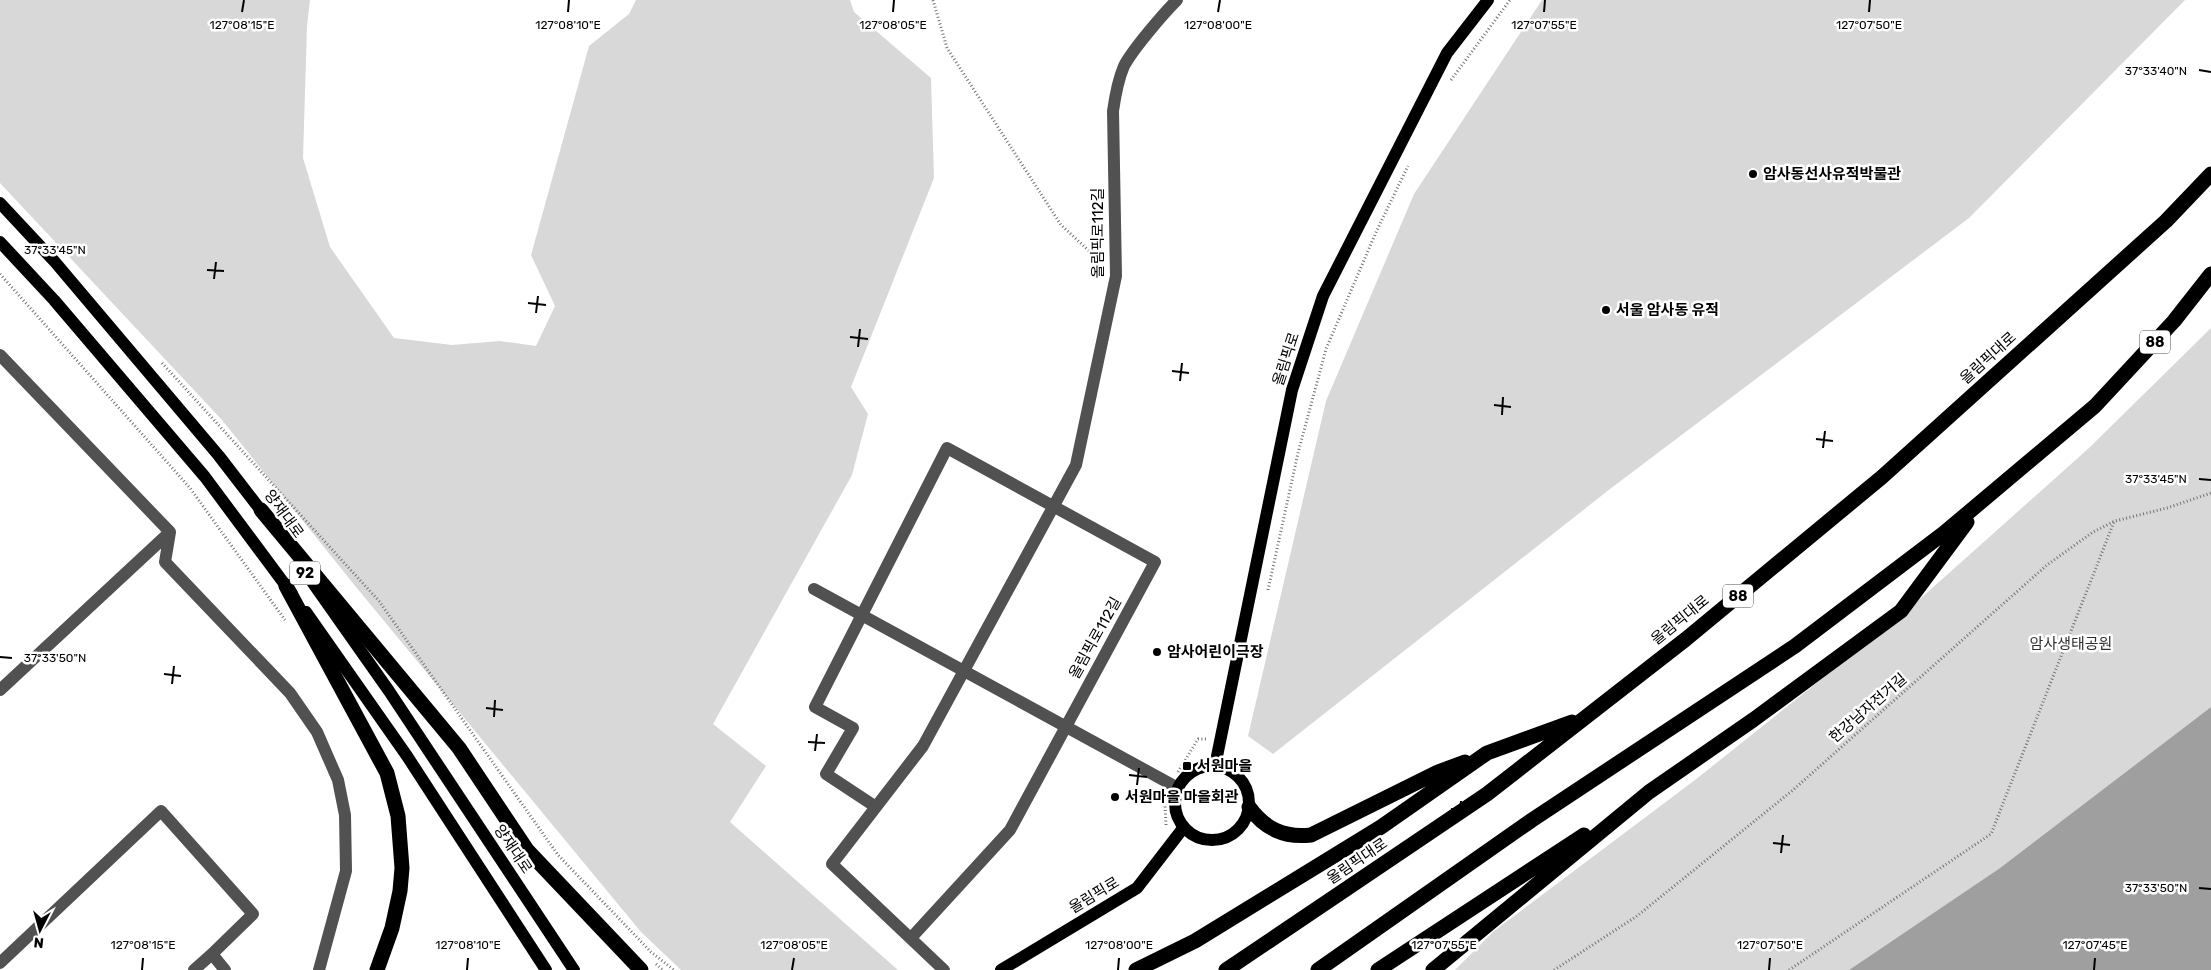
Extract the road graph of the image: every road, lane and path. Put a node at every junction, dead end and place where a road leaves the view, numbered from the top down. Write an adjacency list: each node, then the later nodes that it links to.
1 (932, 0): 12 (path)
2 (1178, 0): 12 (street, 올림픽로112길)
3 (1488, 0): 30 (main road, 올림픽로)
4 (1510, 0): 5 (path)
5 (1447, 86)
6 (1412, 158): 23 (path)
7 (2211, 174): 28 (highway, 올림픽대로 / 88)
8 (0, 204): 18 (main road, 양재대로 / 92)
9 (0, 242): 21 (main road, 92)
10 (0, 274): 25 (path)
11 (2211, 274): 16 (highway, 88)
12 (1116, 276): 17 (street, 올림픽로112길)
13 (0, 354): 20 (street)
14 (160, 360): 49 (path)
15 (2211, 494): 19 (path, 한강남자전거길)
16 (1985, 498): 34 (highway); 54 (highway, 88)
17 (1054, 506): 24 (street, 올림픽로112길); 26 (street, 올림픽로112길); 29 (street, 올림픽로112길)
18 (261, 510): 47 (main road, 양재대로 / 92); 48 (highway)
19 (2114, 521): 57 (path, 한강남자전거길); 58 (path)
20 (170, 532): 27 (street); 44 (street)
21 (286, 586): 45 (highway); 46 (main road, 92)
22 (814, 589): 24 (street)
23 (1266, 600)
24 (862, 615): 26 (street); 35 (street, 올림픽로112길)
25 (290, 629)
26 (964, 672): 29 (street); 35 (street, 올림픽로112길)
27 (0, 690)
28 (1585, 718): 31 (highway); 53 (highway, 올림픽대로 / 88)
29 (1065, 726): 33 (street); 39 (street, 올림픽로112길)
30 (1220, 739): 32 (main road, 올림픽로); 33 (path)
31 (1487, 753): 36 (highway); 52 (highway)
32 (1215, 766): 33 (main road); 36 (main road)
33 (1175, 787): 37 (path); 38 (main road)
34 (1649, 792): 55 (highway); 56 (highway)
35 (876, 807): 39 (street, 올림픽로112길)
36 (1249, 807): 38 (main road)
37 (1166, 825)
38 (1184, 827): 51 (main road, 올림픽로)
39 (911, 938): 50 (street, 올림픽로112길)
40 (212, 954): 41 (street); 42 (street); 43 (street)
41 (0, 963)
42 (194, 970)
43 (225, 970)
44 (320, 970)
45 (377, 970)
46 (546, 970)
47 (574, 970)
48 (641, 970)
49 (674, 970)
50 (944, 970)
51 (1001, 970)
52 (1136, 970)
53 (1226, 970)
54 (1318, 970)
55 (1378, 970)
56 (1433, 970)
57 (1554, 970)
58 (1790, 970)

